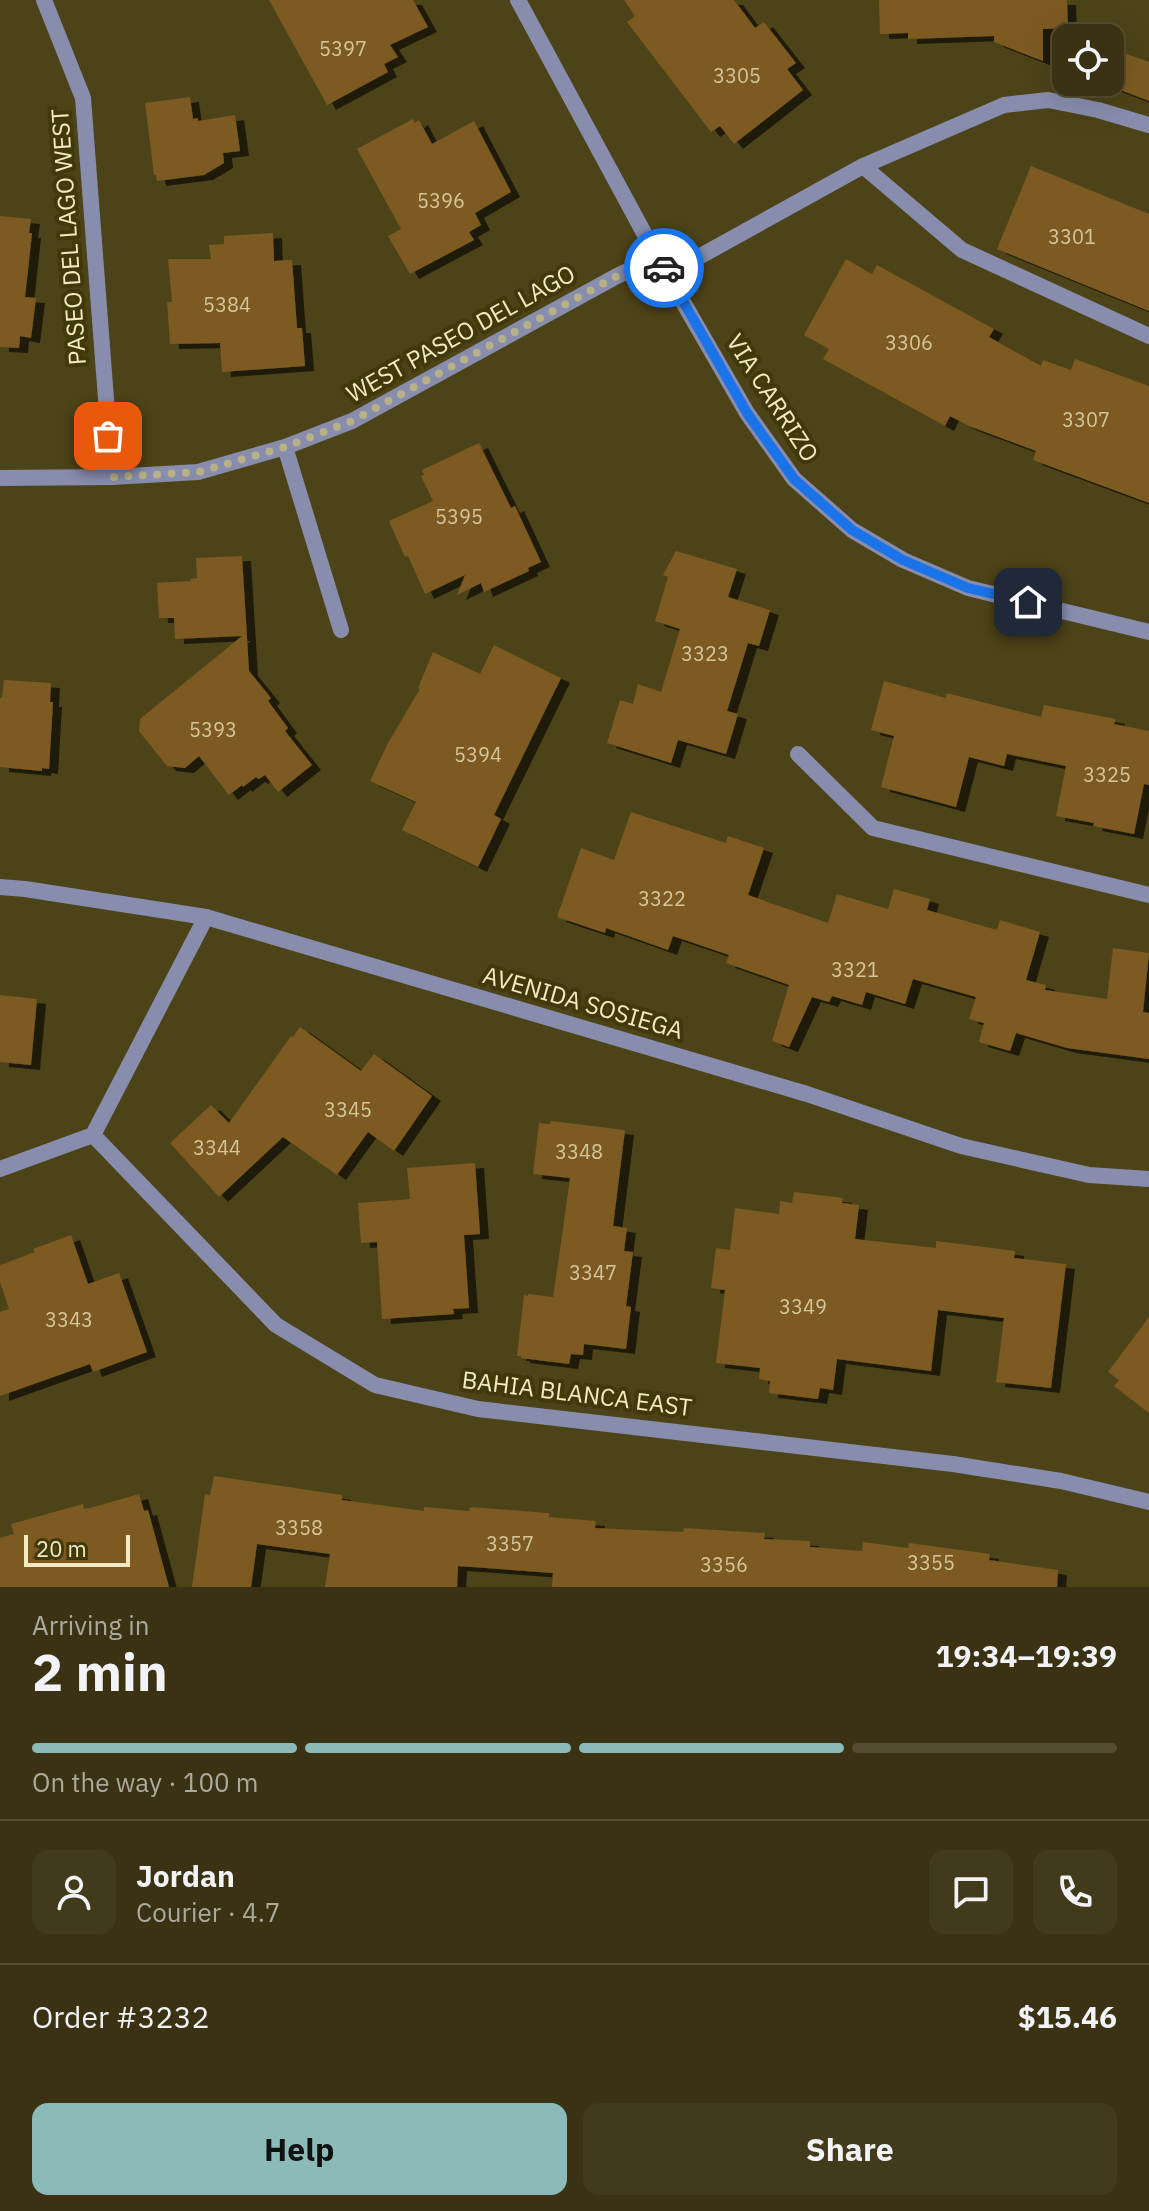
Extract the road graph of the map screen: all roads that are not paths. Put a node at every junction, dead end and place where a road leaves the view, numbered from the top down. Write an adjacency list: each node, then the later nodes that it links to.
1 (44, 0): 9 (street, PASEO DEL LAGO WEST)
2 (518, 0): 5 (street, VIA CARRIZO)
3 (1149, 125): 4 (street)
4 (863, 166): 6 (street); 7 (street)
5 (657, 257): 6 (street, VIA CARRIZO); 8 (street, WEST PASEO DEL LAGO)
6 (668, 274): 12 (street, VIA CARRIZO)
7 (1149, 336)
8 (285, 447): 9 (street, WEST PASEO DEL LAGO); 11 (street)
9 (112, 477): 10 (street, WEST PASEO DEL LAGO)
10 (0, 478)
11 (341, 630)
12 (1149, 632)
13 (798, 754): 15 (street)
14 (0, 887): 16 (street, AVENIDA SOSIEGA)
15 (1149, 895)
16 (206, 917): 17 (street); 19 (street, AVENIDA SOSIEGA)
17 (93, 1135): 18 (street); 20 (street, BAHIA BLANCA EAST)
18 (0, 1169)
19 (1149, 1179)
20 (1149, 1502)

